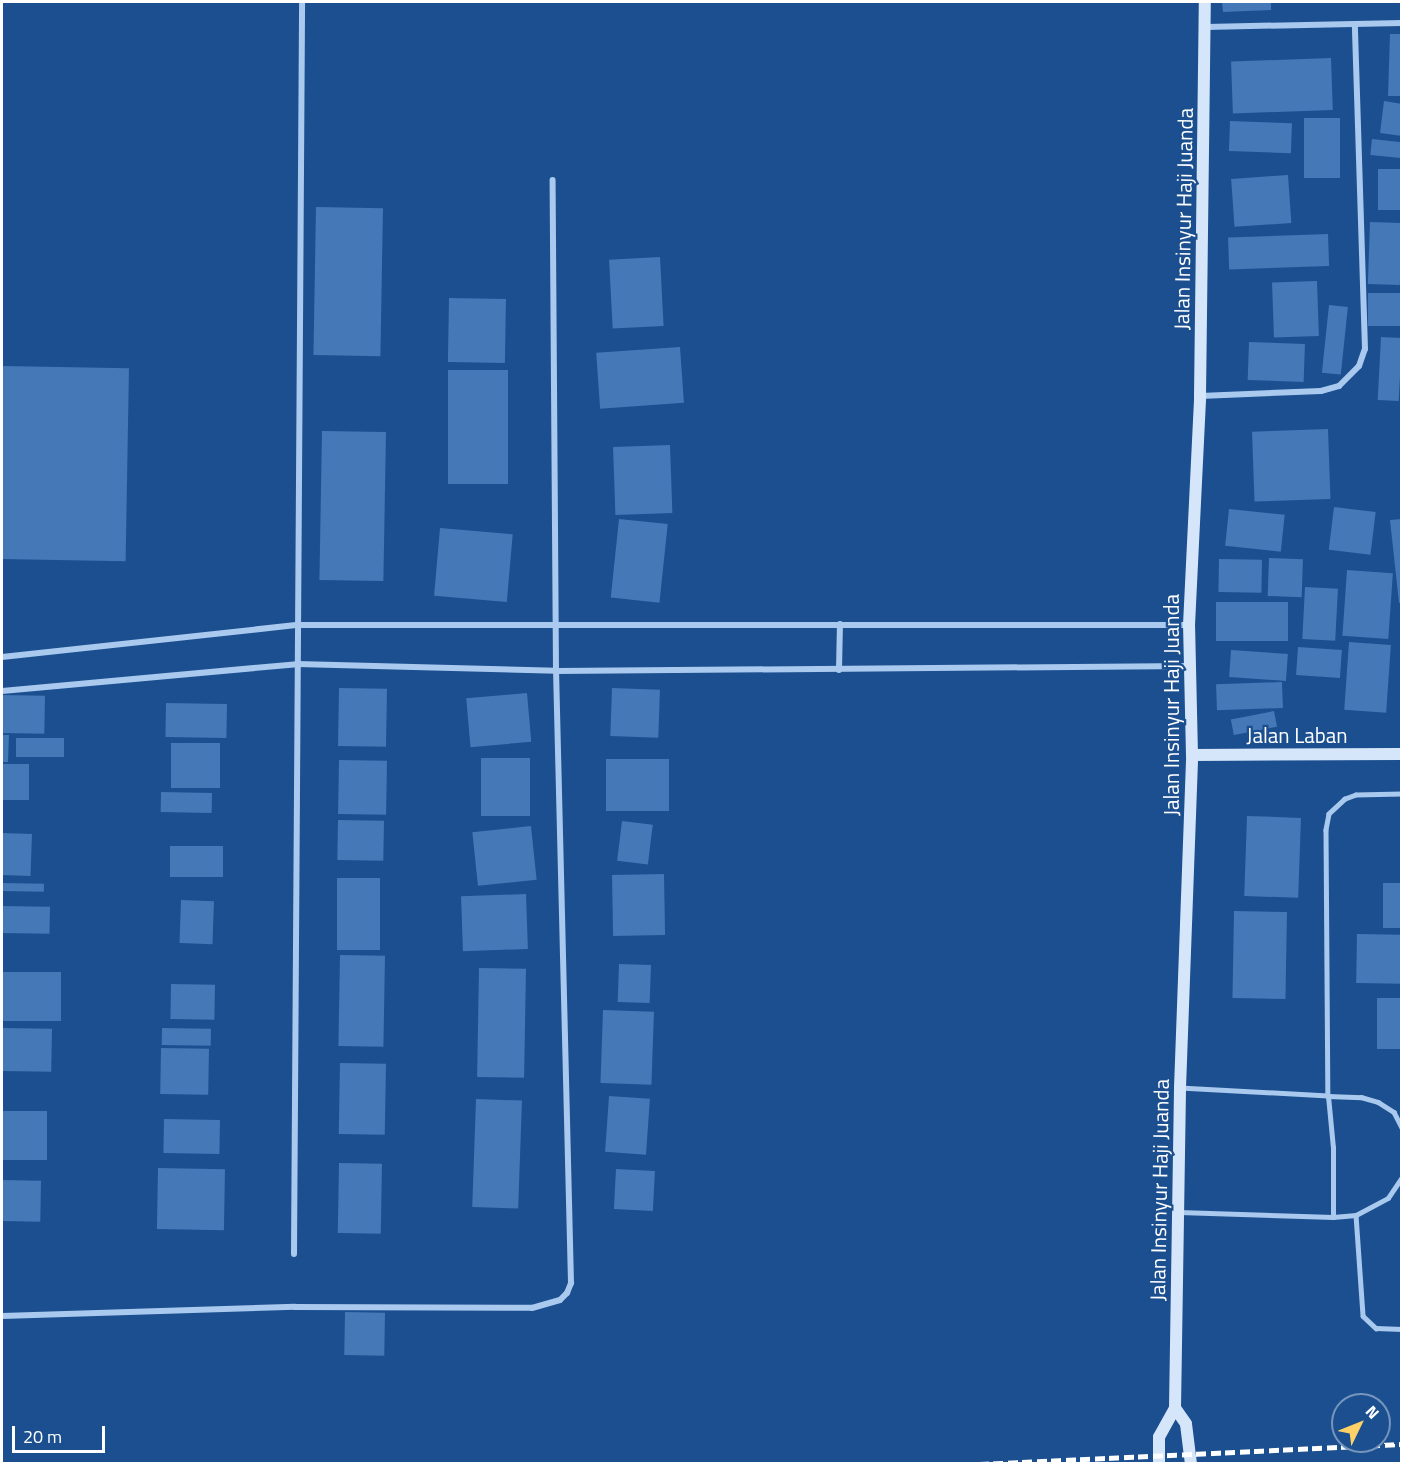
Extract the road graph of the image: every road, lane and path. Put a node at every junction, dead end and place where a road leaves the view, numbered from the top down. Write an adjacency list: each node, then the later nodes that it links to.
1 (302, 2): 9 (street)
2 (1205, 2): 5 (street, Jalan Insinyur Haji Juanda)
3 (1401, 23): 4 (street)
4 (1355, 25): 5 (street); 7 (street)
5 (1206, 27): 7 (street, Jalan Insinyur Haji Juanda)
6 (553, 180): 10 (street)
7 (1200, 396): 11 (street, Jalan Insinyur Haji Juanda)
8 (840, 624): 10 (street); 11 (street); 15 (street)
9 (298, 625): 10 (street); 12 (street); 13 (street)
10 (556, 626): 16 (street)
11 (1189, 626): 14 (street, Jalan Insinyur Haji Juanda)
12 (2, 657)
13 (297, 664): 16 (street); 17 (street); 28 (street)
14 (1191, 666): 15 (street); 19 (street, Jalan Insinyur Haji Juanda)
15 (839, 670): 16 (street)
16 (556, 671): 29 (street)
17 (2, 691)
18 (1401, 754): 19 (street, Jalan Laban)
19 (1192, 755): 21 (street, Jalan Insinyur Haji Juanda)
20 (1401, 794): 22 (lane)
21 (1180, 1088): 22 (lane); 25 (street, Jalan Insinyur Haji Juanda)
22 (1328, 1096): 23 (lane); 27 (lane)
23 (1401, 1128)
24 (1401, 1177): 26 (lane)
25 (1178, 1212): 27 (lane); 31 (street, Jalan Insinyur Haji Juanda)
26 (1356, 1215): 27 (lane); 30 (lane)
27 (1333, 1217)
28 (294, 1254)
29 (2, 1316)
30 (1401, 1329)
31 (1175, 1408): 32 (street, Jalan Insinyur Haji Juanda); 33 (street, Jalan Insinyur Haji Juanda)
32 (1160, 1464)
33 (1191, 1464)

